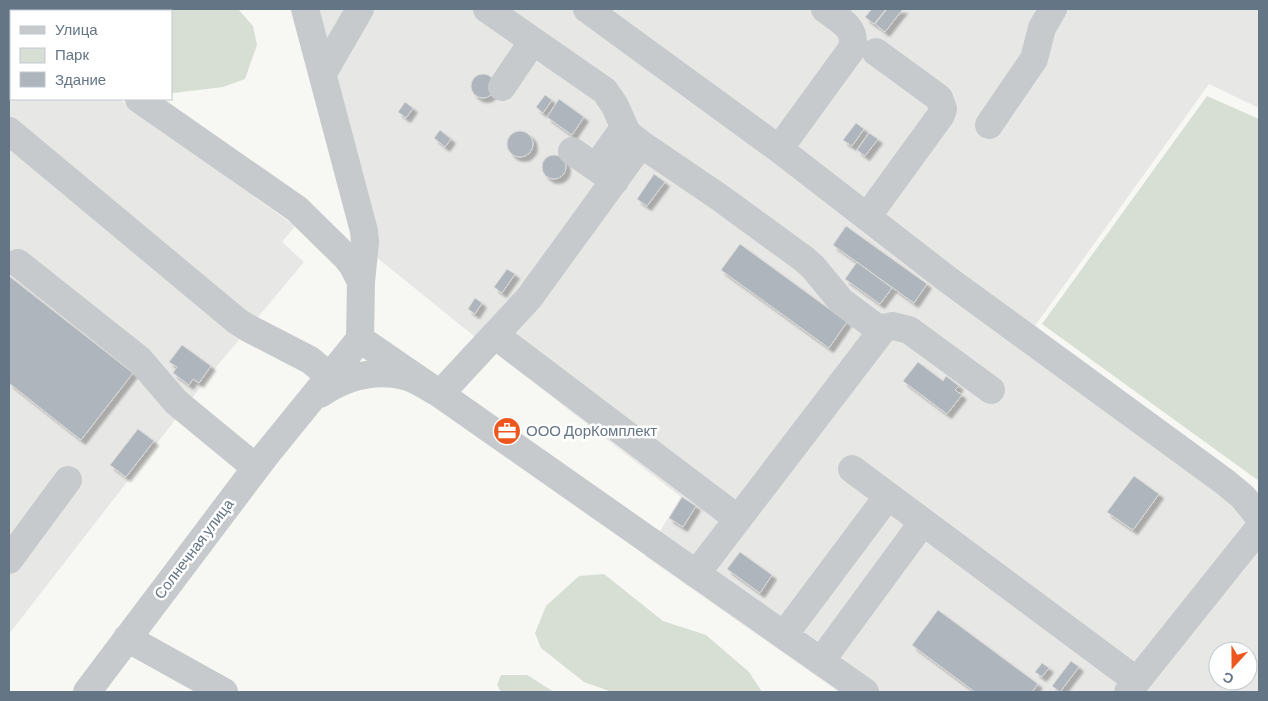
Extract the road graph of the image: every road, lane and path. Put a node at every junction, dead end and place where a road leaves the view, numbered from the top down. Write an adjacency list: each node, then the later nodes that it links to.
1 (305, 9): 9 (street)
2 (360, 9): 9 (street)
3 (487, 9): 7 (street)
4 (587, 9): 15 (street)
5 (825, 9): 15 (street)
6 (1053, 9): 12 (street)
7 (533, 41): 10 (street); 14 (street)
8 (876, 52): 18 (street)
9 (323, 73): 20 (street)
10 (502, 87)
11 (140, 100): 20 (street)
12 (990, 125)
13 (9, 131): 24 (street)
14 (632, 136): 17 (street); 21 (street)
15 (778, 149): 18 (street)
16 (572, 150): 17 (street)
17 (605, 174): 22 (street)
18 (867, 217): 31 (street)
19 (18, 263): 27 (street)
20 (361, 282): 23 (street)
21 (881, 331): 25 (street); 32 (street)
22 (495, 335): 26 (street); 32 (street)
23 (360, 339): 24 (street); 26 (street)
24 (334, 380): 26 (street); 27 (street, Солнечная улица)
25 (991, 390)
26 (440, 394): 36 (street)
27 (256, 468): 38 (street, Солнечная улица)
28 (852, 469): 30 (street)
29 (68, 480): 35 (street)
30 (888, 496): 33 (street); 37 (street)
31 (1259, 517)
32 (738, 519): 36 (street)
33 (923, 522): 39 (street); 40 (street)
34 (1259, 528): 40 (street)
35 (9, 560)
36 (696, 574): 37 (street)
37 (784, 636): 39 (street)
38 (127, 638): 41 (street, Солнечная улица); 42 (street)
39 (821, 661): 43 (street)
40 (1133, 687)
41 (87, 692)
42 (224, 692)
43 (865, 692)

